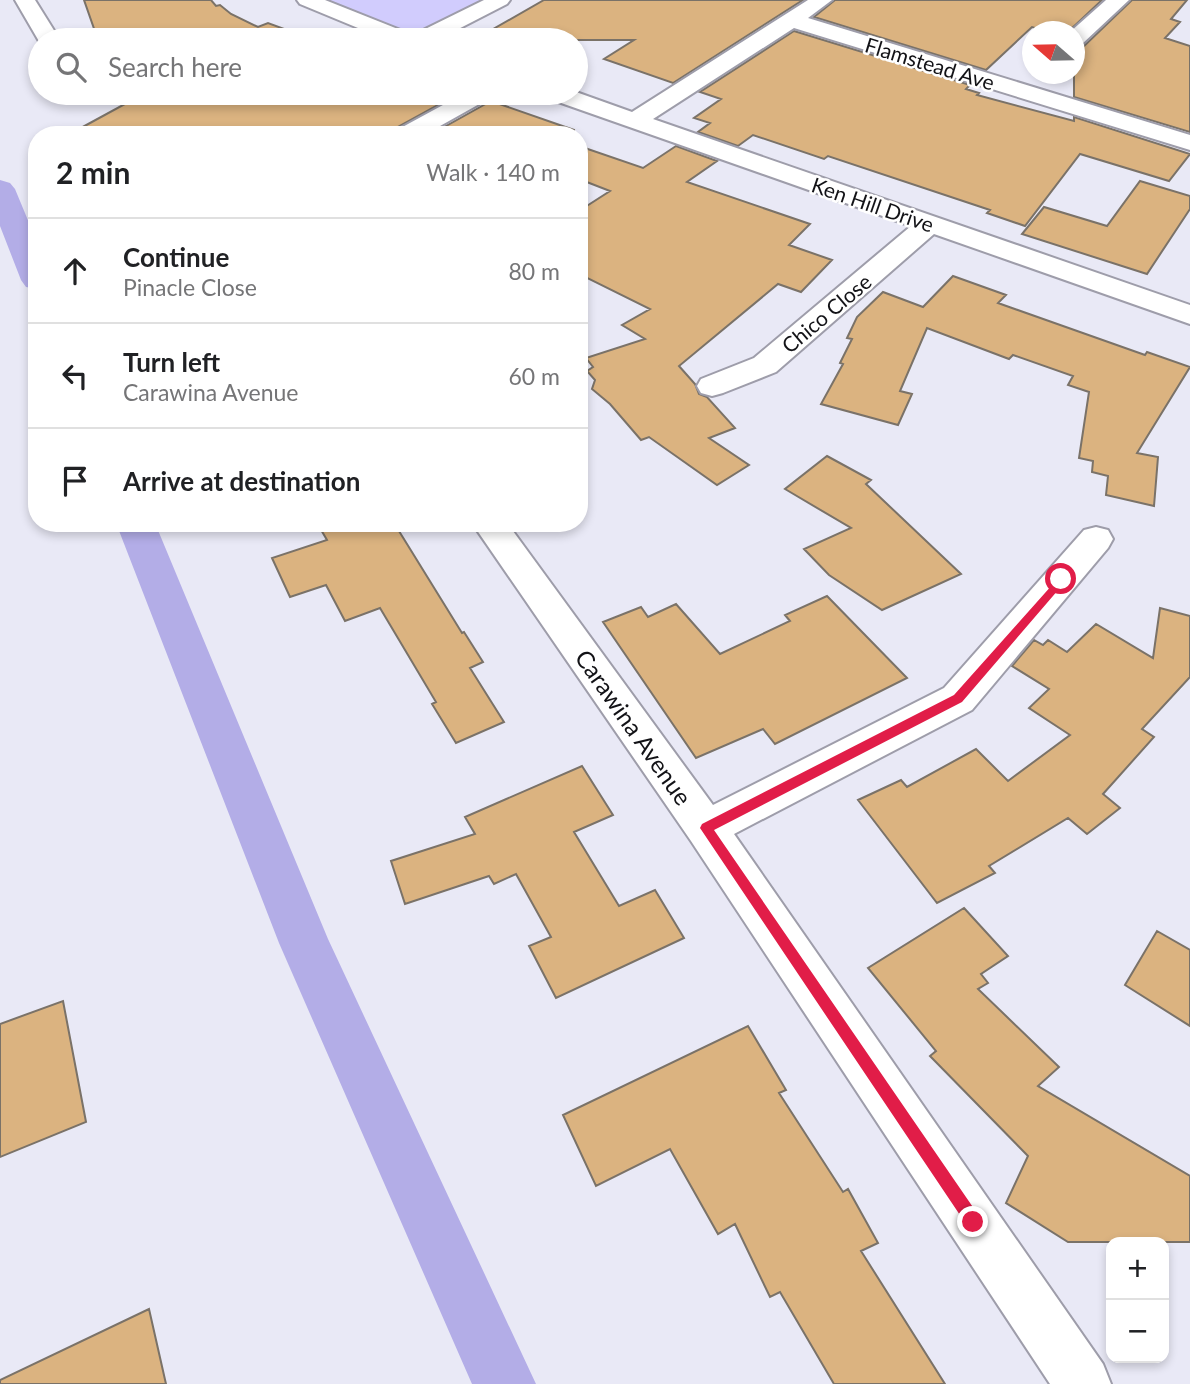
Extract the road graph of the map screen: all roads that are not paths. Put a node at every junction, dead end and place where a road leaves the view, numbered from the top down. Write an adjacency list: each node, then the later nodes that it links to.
1 (25, 0): 7 (street)
2 (307, 0): 8 (street)
3 (500, 0): 9 (street)
4 (822, 0): 6 (street)
5 (1119, 0): 10 (street)
6 (791, 20): 12 (street, Flamstead Ave); 15 (street)
7 (42, 28)
8 (374, 28)
9 (445, 28)
10 (1085, 30)
11 (1025, 84): 12 (street)
12 (1018, 90): 17 (street, Flamstead Ave)
13 (460, 105): 16 (street)
14 (588, 105): 15 (street, Ken Hill Drive)
15 (634, 121): 18 (street, Ken Hill Drive)
16 (422, 126)
17 (1190, 143)
18 (930, 224): 19 (street, Ken Hill Drive); 20 (street, Chico Close)
19 (1185, 305)
20 (712, 386)
21 (495, 532): 23 (street, Carawina Avenue)
22 (1096, 539): 23 (street)
23 (706, 828): 24 (street, Carawina Avenue)
24 (1083, 1384)

